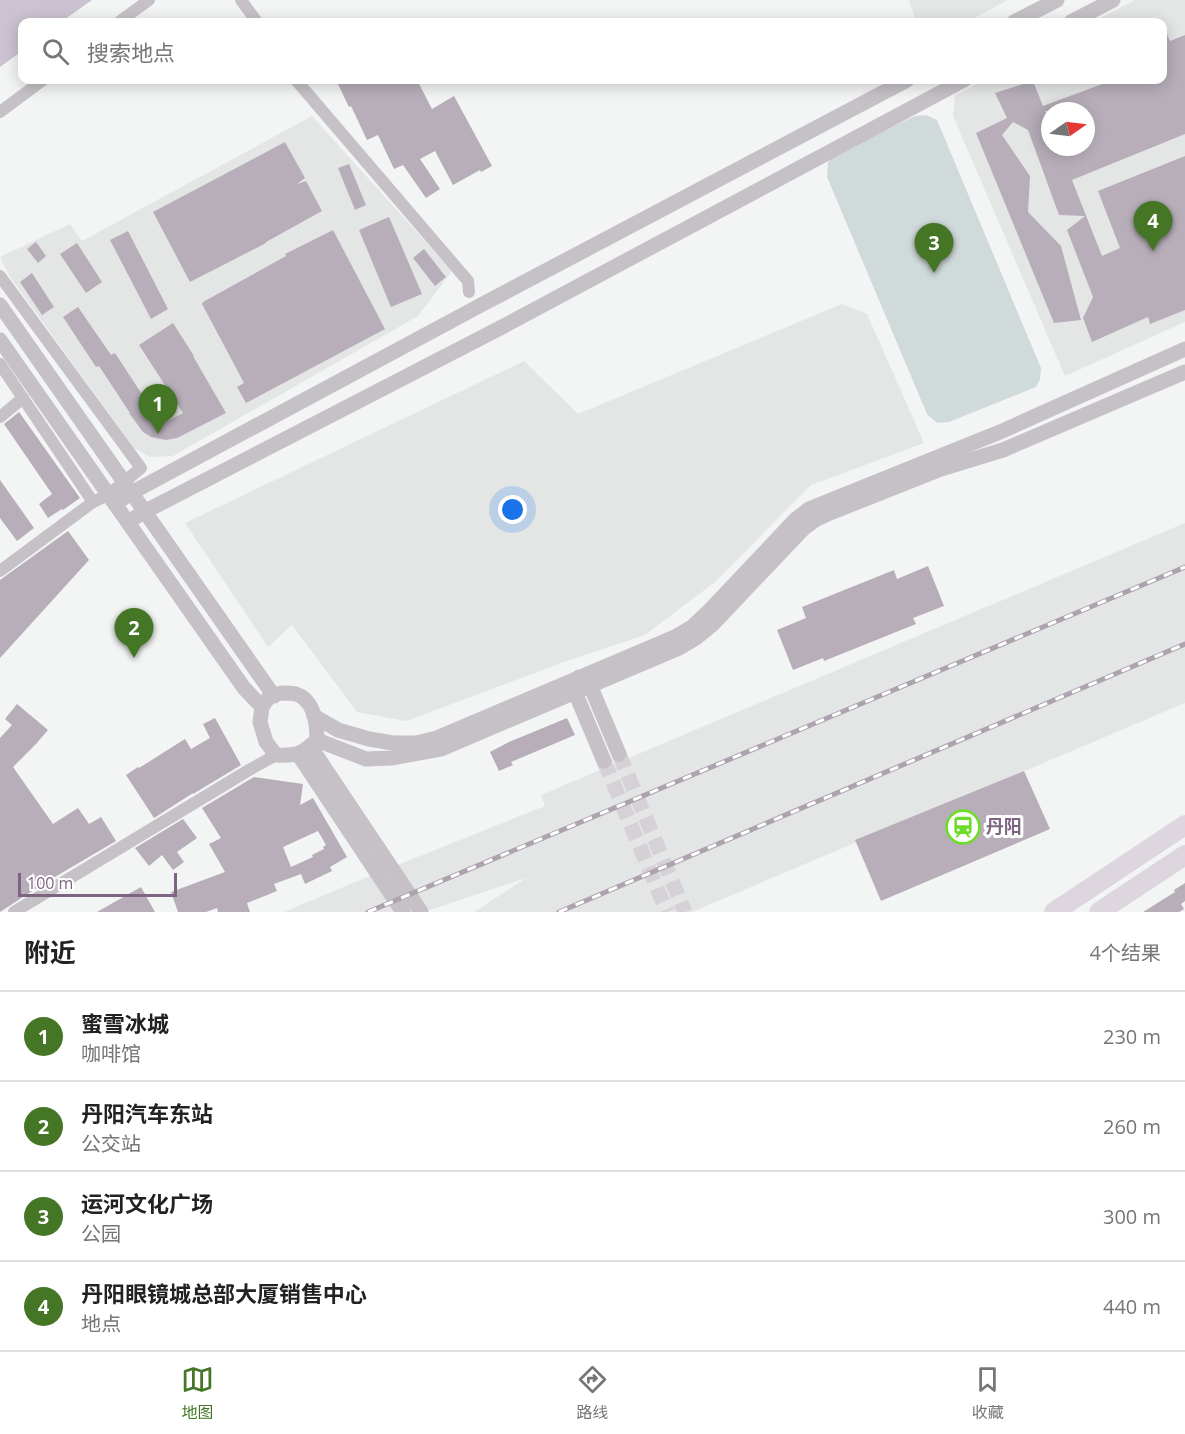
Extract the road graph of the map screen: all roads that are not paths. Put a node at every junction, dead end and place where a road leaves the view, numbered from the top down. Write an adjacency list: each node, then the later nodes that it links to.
1 (149, 0): 5 (street)
2 (241, 0): 6 (street)
3 (1057, 0): 7 (street)
4 (1113, 0): 8 (street)
5 (124, 18)
6 (253, 18)
7 (1022, 18)
8 (1079, 18)
9 (38, 84): 13 (street)
10 (299, 84): 15 (street)
11 (899, 84): 23 (street)
12 (956, 84): 26 (street)
13 (0, 112)
14 (0, 276): 23 (street)
15 (469, 292)
16 (0, 305): 23 (street)
17 (0, 340): 24 (street)
18 (1185, 349): 29 (street)
19 (0, 364): 21 (street)
20 (1185, 372): 29 (street)
21 (23, 398): 22 (street); 25 (street)
22 (0, 417)
23 (128, 488): 24 (street); 26 (street)
24 (112, 499): 25 (street); 27 (street)
25 (93, 502): 28 (street)
26 (144, 512): 27 (street); 30 (street)
27 (128, 522): 31 (street)
28 (0, 571)
29 (581, 685): 32 (street); 33 (street); 34 (street); 36 (street)
30 (274, 696): 31 (street); 32 (street)
31 (262, 707): 35 (street)
32 (314, 716): 33 (street)
33 (308, 747): 35 (street); 40 (street); 41 (street)
34 (619, 754)
35 (276, 755): 39 (street)
36 (604, 761)
37 (1185, 825): 42 (main road)
38 (1185, 855): 43 (main road)
39 (14, 912)
40 (403, 912)
41 (421, 912)
42 (1054, 912)
43 (1099, 912)

